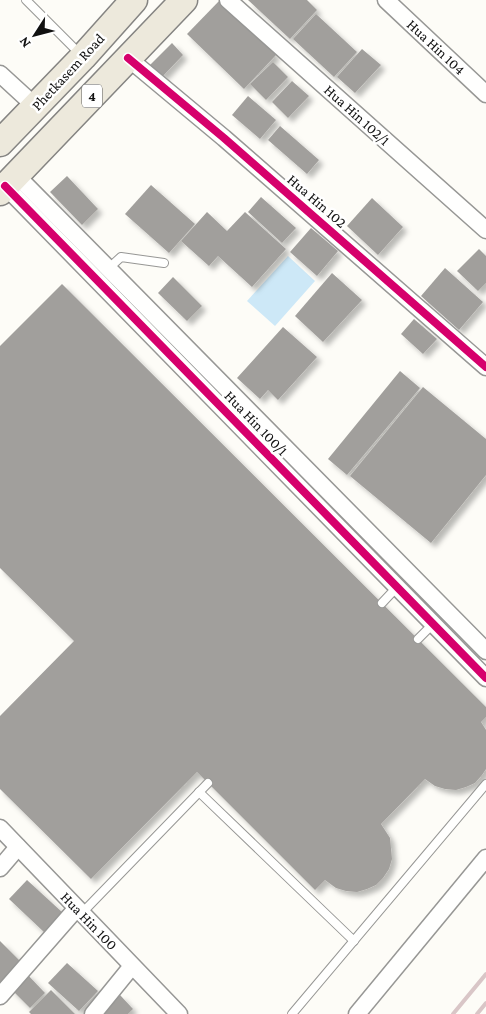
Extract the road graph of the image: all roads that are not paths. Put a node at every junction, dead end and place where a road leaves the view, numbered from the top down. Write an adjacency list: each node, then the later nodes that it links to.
1 (26, 0): 6 (lane)
2 (134, 0): 6 (main road, Phetkasem Road / 4)
3 (184, 0): 7 (main road, 4)
4 (228, 0): 13 (street, Hua Hin 102/1)
5 (386, 0): 9 (street, Hua Hin 104)
6 (83, 57): 10 (main road, Phetkasem Road / 4)
7 (128, 58): 12 (main road, 4); 16 (street, Hua Hin 102)
8 (0, 74): 10 (street)
9 (486, 94)
10 (35, 106): 11 (main road, Phetkasem Road / 4)
11 (0, 143)
12 (7, 184): 15 (street, Hua Hin 100/1); 18 (street, Hua Hin 100/1)
13 (486, 230)
14 (164, 263): 15 (lane)
15 (109, 268): 17 (street, Hua Hin 100/1)
16 (486, 367)
17 (410, 574): 18 (street); 20 (street, Hua Hin 100/1)
18 (397, 587): 19 (lane); 21 (street, Hua Hin 100/1)
19 (382, 603)
20 (446, 611): 21 (street); 23 (street, Hua Hin 100/1)
21 (433, 624): 22 (lane); 24 (street, Hua Hin 100/1)
22 (418, 639)
23 (486, 651)
24 (486, 678)
25 (208, 783): 27 (lane)
26 (486, 784): 33 (lane)
27 (199, 792): 32 (lane); 33 (lane)
28 (0, 828): 29 (street, Hua Hin 100)
29 (18, 847): 31 (street); 32 (street, Hua Hin 100)
30 (486, 858): 39 (street)
31 (0, 868)
32 (79, 912): 34 (street, Hua Hin 100); 35 (street)
33 (354, 941): 38 (lane)
34 (132, 966): 36 (street); 37 (street, Hua Hin 100)
35 (0, 996)
36 (93, 1014)
37 (178, 1014)
38 (292, 1014)
39 (357, 1014)

